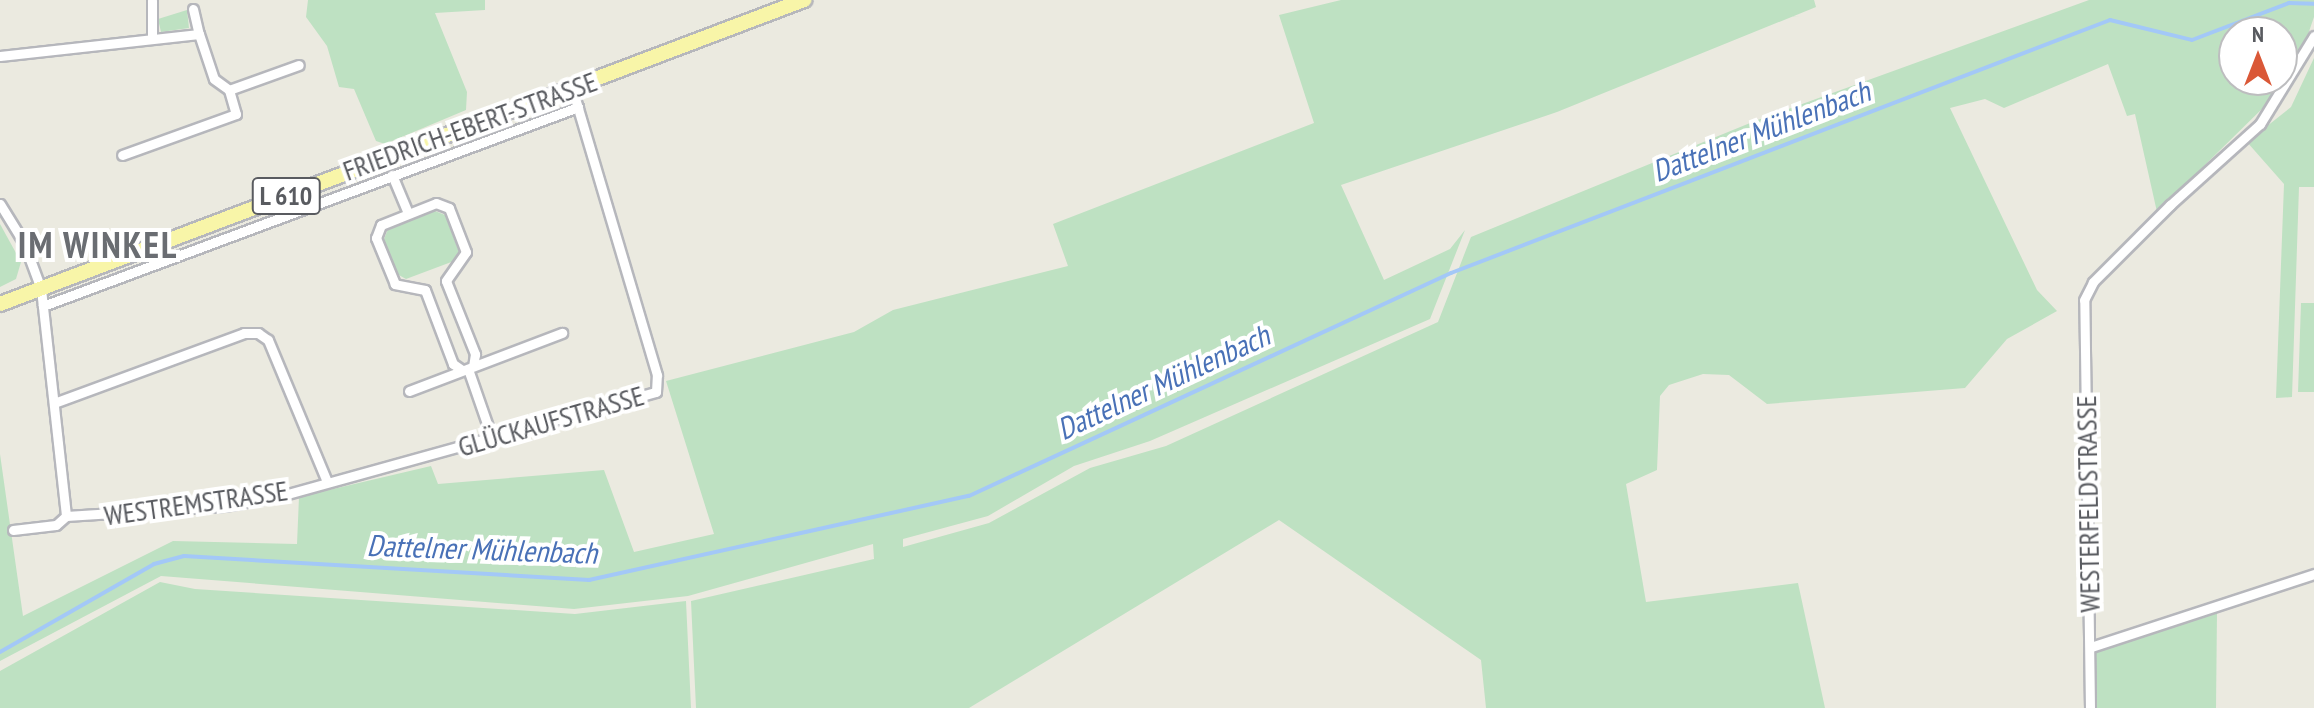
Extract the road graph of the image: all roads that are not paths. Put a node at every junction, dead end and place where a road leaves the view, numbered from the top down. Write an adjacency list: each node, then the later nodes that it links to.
1 (152, 0): 4 (street)
2 (804, 0): 9 (main road, FRIEDRICH-EBERT-STRASSE / L 610)
3 (193, 9): 5 (street)
4 (152, 36): 5 (street); 7 (street)
5 (200, 36): 10 (street)
6 (2314, 36): 28 (street, WESTERFELDSTRASSE)
7 (0, 56)
8 (299, 65): 10 (street)
9 (572, 88): 11 (street, GLÜCKAUFSTRASSE); 16 (main road, FRIEDRICH-EBERT-STRASSE / L 610)
10 (229, 90): 12 (street)
11 (578, 107): 13 (street, FRIEDRICH-EBERT-STRASSE); 23 (street, GLÜCKAUFSTRASSE)
12 (122, 155)
13 (392, 175): 15 (street); 18 (street, FRIEDRICH-EBERT-STRASSE)
14 (0, 204): 16 (street, WESTREMSTRASSE)
15 (408, 213): 20 (street); 20 (street)
16 (41, 289): 17 (main road, FRIEDRICH-EBERT-STRASSE / L 610); 18 (street, WESTREMSTRASSE)
17 (0, 304)
18 (43, 306): 22 (street, WESTREMSTRASSE)
19 (562, 333): 20 (street)
20 (468, 368): 21 (street); 23 (street)
21 (409, 391)
22 (54, 403): 24 (street, WESTREMSTRASSE); 25 (street, WESTREMSTRASSE)
23 (492, 438): 24 (street, GLÜCKAUFSTRASSE)
24 (327, 482): 25 (street, WESTREMSTRASSE)
25 (66, 516): 26 (street, WESTREMSTRASSE)
26 (13, 530)
27 (2314, 574): 28 (street)
28 (2091, 647): 29 (street, WESTERFELDSTRASSE)
29 (2090, 708)

